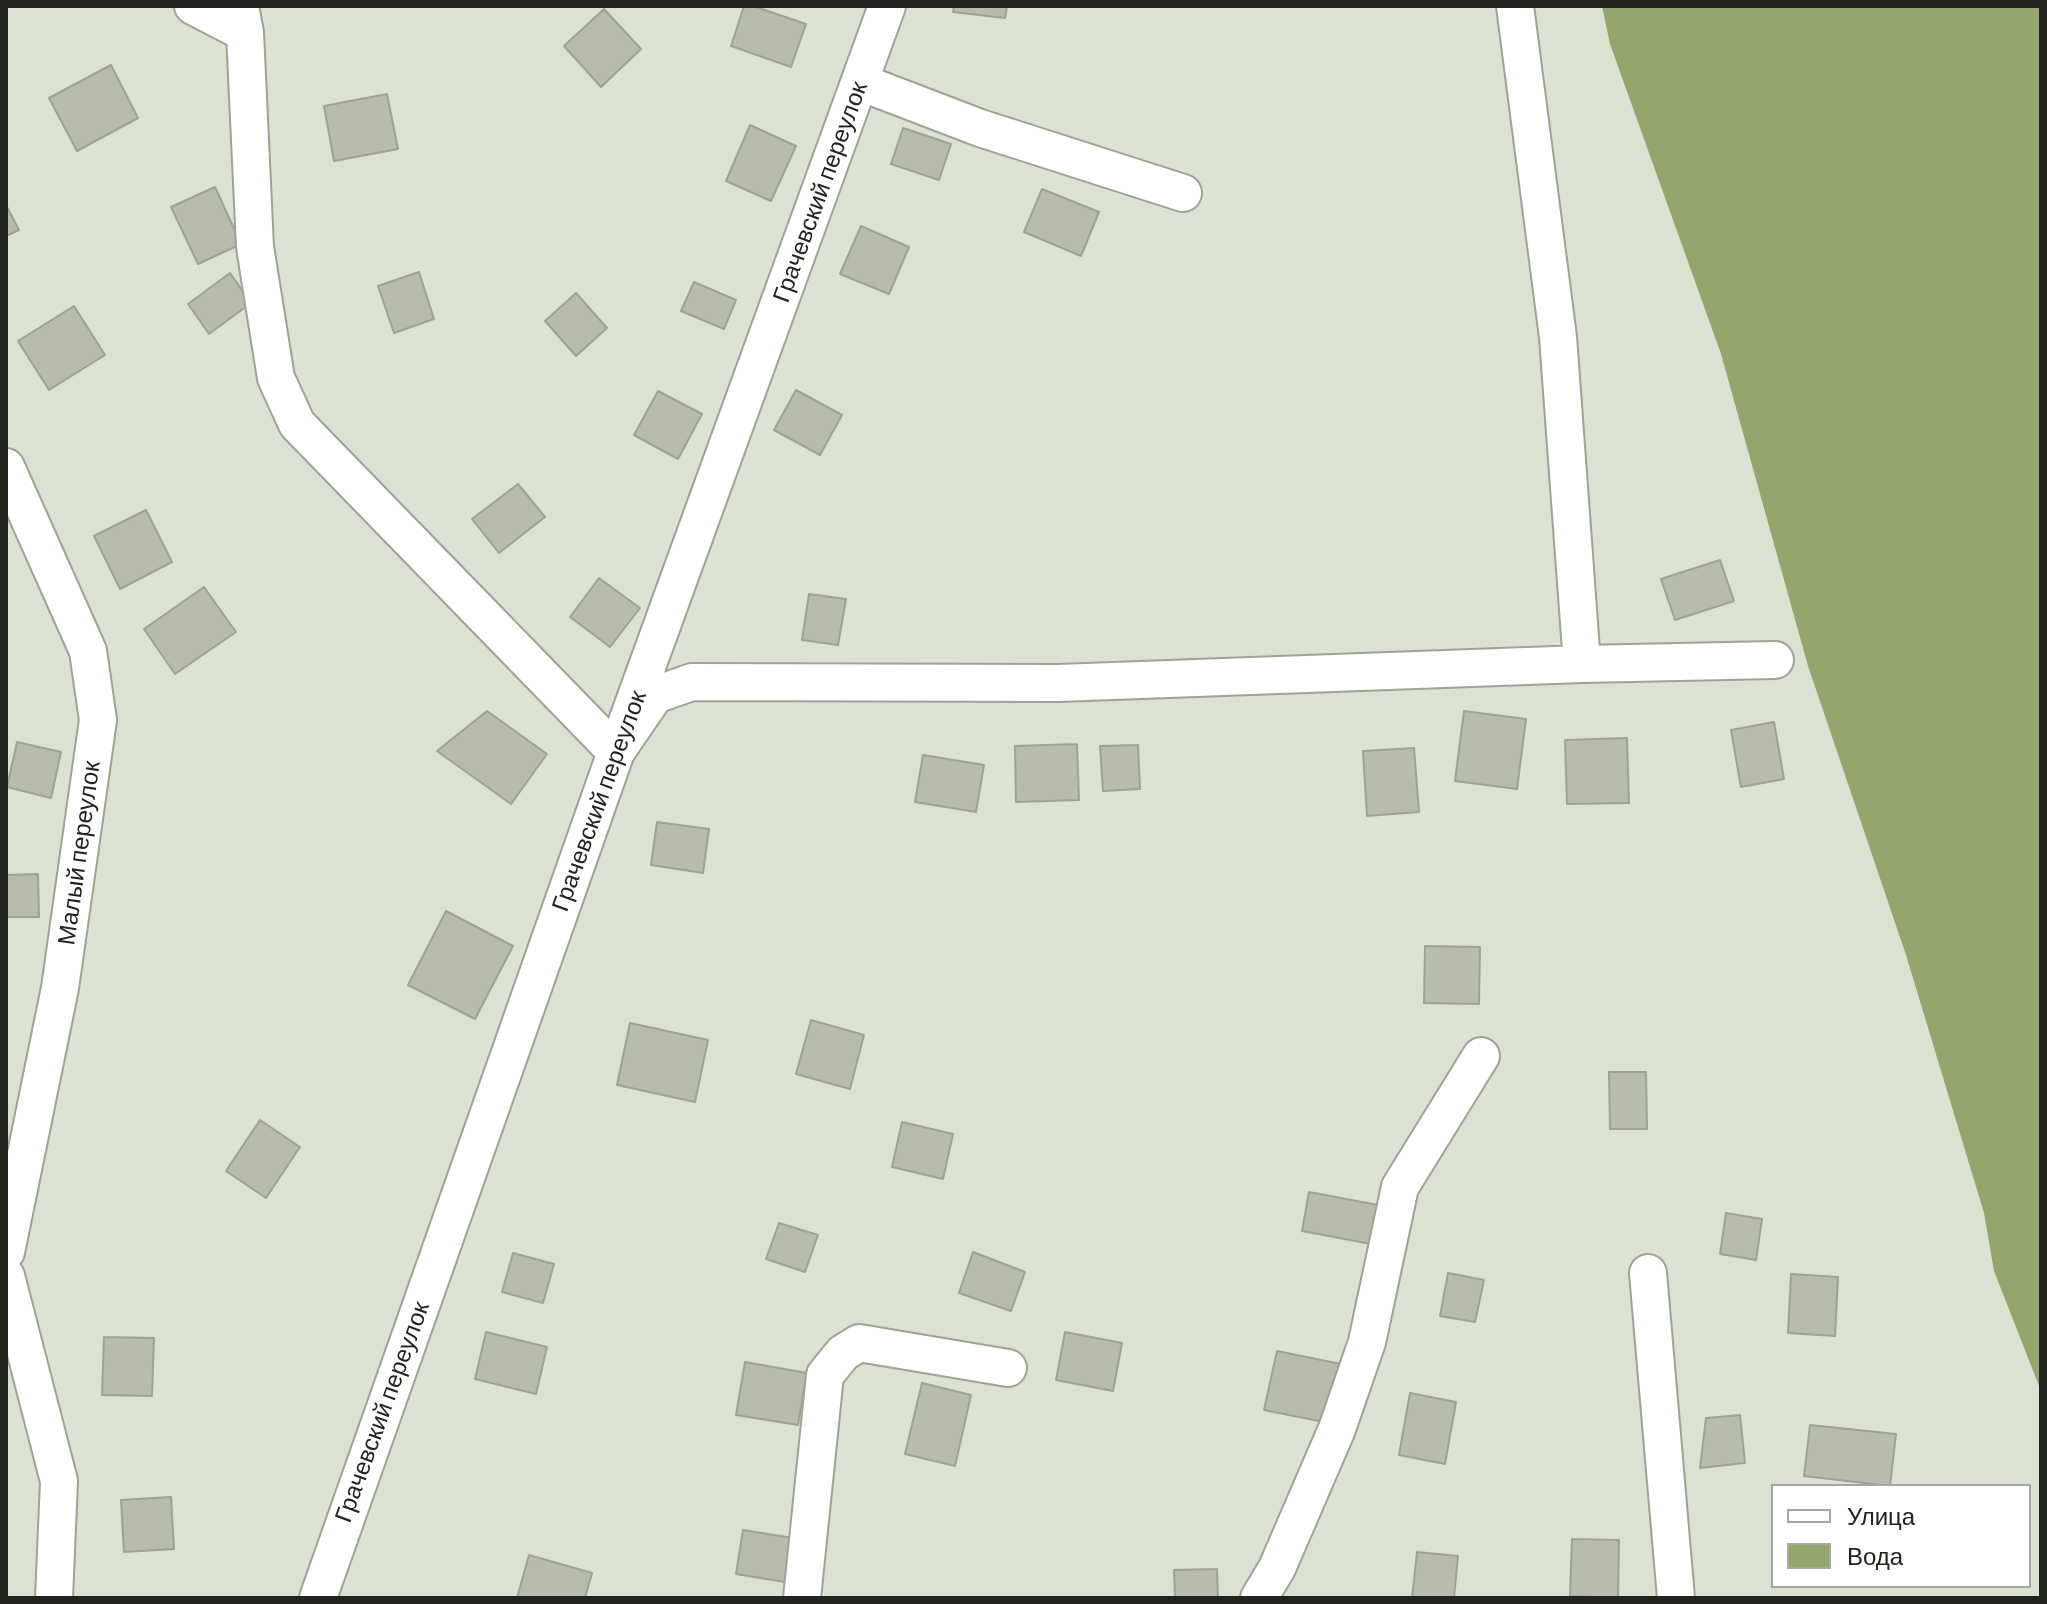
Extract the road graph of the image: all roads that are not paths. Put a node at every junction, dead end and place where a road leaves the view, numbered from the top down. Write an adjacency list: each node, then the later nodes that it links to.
1 (193, 6): 4 (street)
2 (887, 6): 5 (street, Грачевский переулок)
3 (1515, 6): 9 (street)
4 (242, 19): 10 (street)
5 (860, 82): 6 (street); 10 (street, Грачевский переулок)
6 (1183, 193)
7 (6, 467): 12 (street, Малый переулок)
8 (1775, 660): 9 (street)
9 (1582, 664): 10 (street)
10 (616, 752): 17 (street, Грачевский переулок)
11 (1481, 1056): 19 (street)
12 (6, 1252)
13 (1648, 1273): 20 (street)
14 (6, 1276): 16 (street)
15 (1008, 1368): 18 (street)
16 (54, 1598)
17 (318, 1598)
18 (802, 1598)
19 (1259, 1598)
20 (1676, 1598)

